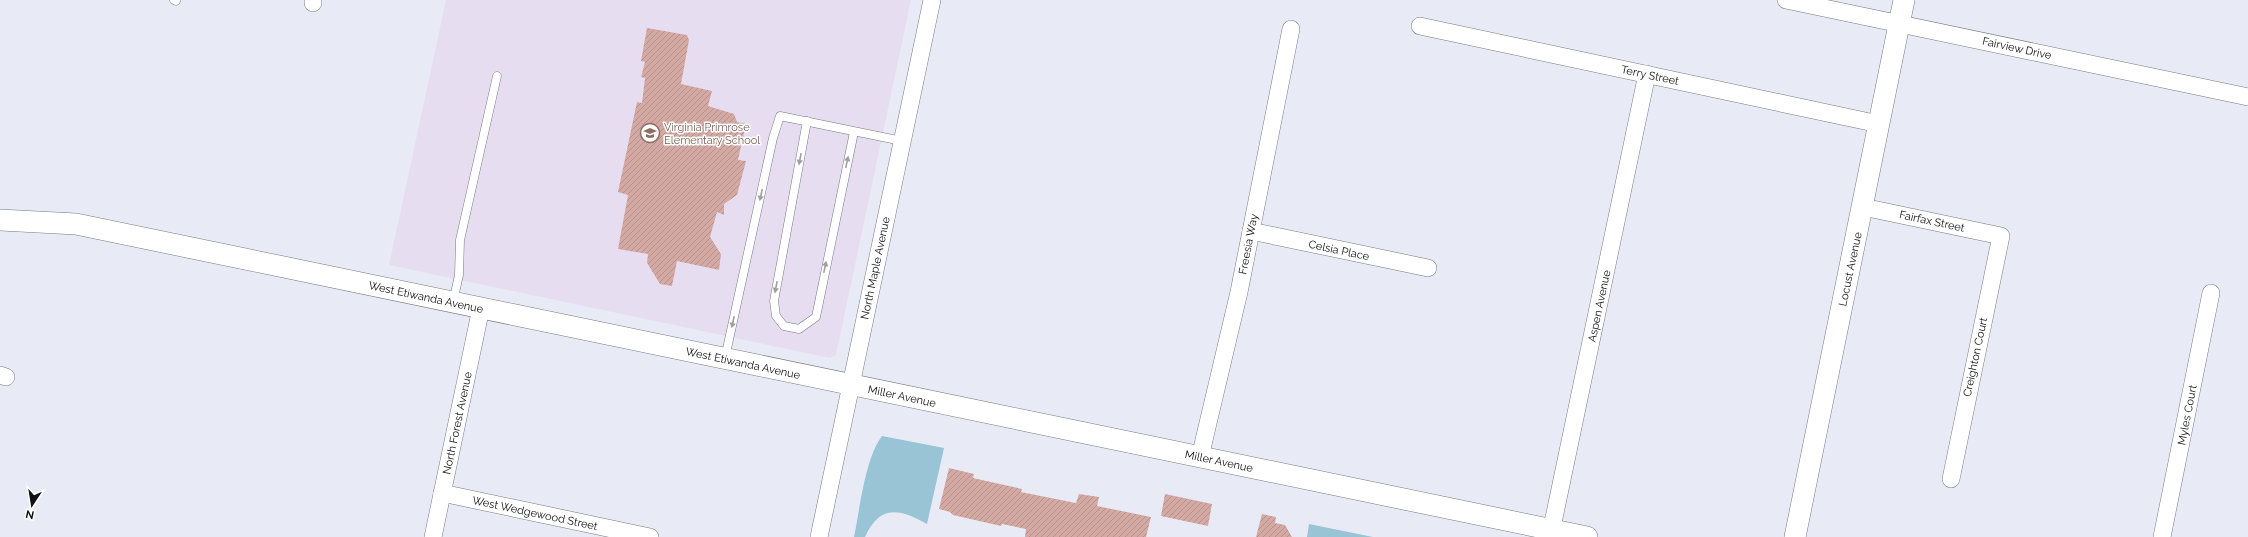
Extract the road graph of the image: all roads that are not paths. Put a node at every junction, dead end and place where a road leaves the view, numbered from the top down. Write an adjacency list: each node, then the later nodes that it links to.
1 (932, 0): 13 (street, North Maple Avenue)
2 (1786, 0): 4 (street, Fairview Drive)
3 (1904, 0): 4 (street, Locust Avenue)
4 (1899, 24): 9 (street, Fairview Drive); 11 (street, Locust Avenue)
5 (1420, 26): 7 (street, Terry Street)
6 (1291, 29): 16 (street, Freesia Way)
7 (1647, 74): 11 (street, Terry Street); 27 (street, Aspen Avenue)
8 (496, 76): 20 (lane)
9 (2248, 97)
10 (807, 121): 12 (lane); 12 (lane, one-way to 12); 22 (lane, one-way to 22)
11 (1880, 124): 14 (street, Locust Avenue)
12 (854, 132): 13 (lane)
13 (902, 141): 23 (street, North Maple Avenue)
14 (1863, 207): 17 (street, Fairfax Street); 32 (street, Locust Avenue)
15 (0, 220): 20 (street, West Etiwanda Avenue)
16 (1251, 231): 18 (street, Celsia Place); 24 (street, Freesia Way)
17 (2001, 236): 25 (street, Creighton Court)
18 (1428, 268)
19 (2211, 293): 33 (street, Myles Court)
20 (452, 302): 21 (street, West Etiwanda Avenue)
21 (481, 308): 22 (street, West Etiwanda Avenue); 26 (street, North Forest Avenue)
22 (725, 359): 23 (street, West Etiwanda Avenue)
23 (851, 385): 24 (street, Miller Avenue); 30 (street, North Maple Avenue)
24 (1200, 457): 27 (street, Miller Avenue)
25 (1951, 479)
26 (442, 493): 28 (street, North Forest Avenue); 29 (street, West Wedgewood Street)
27 (1551, 534): 31 (street, Miller Avenue)
28 (434, 537)
29 (650, 537)
30 (819, 537)
31 (1587, 537)
32 (1795, 537)
33 (2162, 537)

